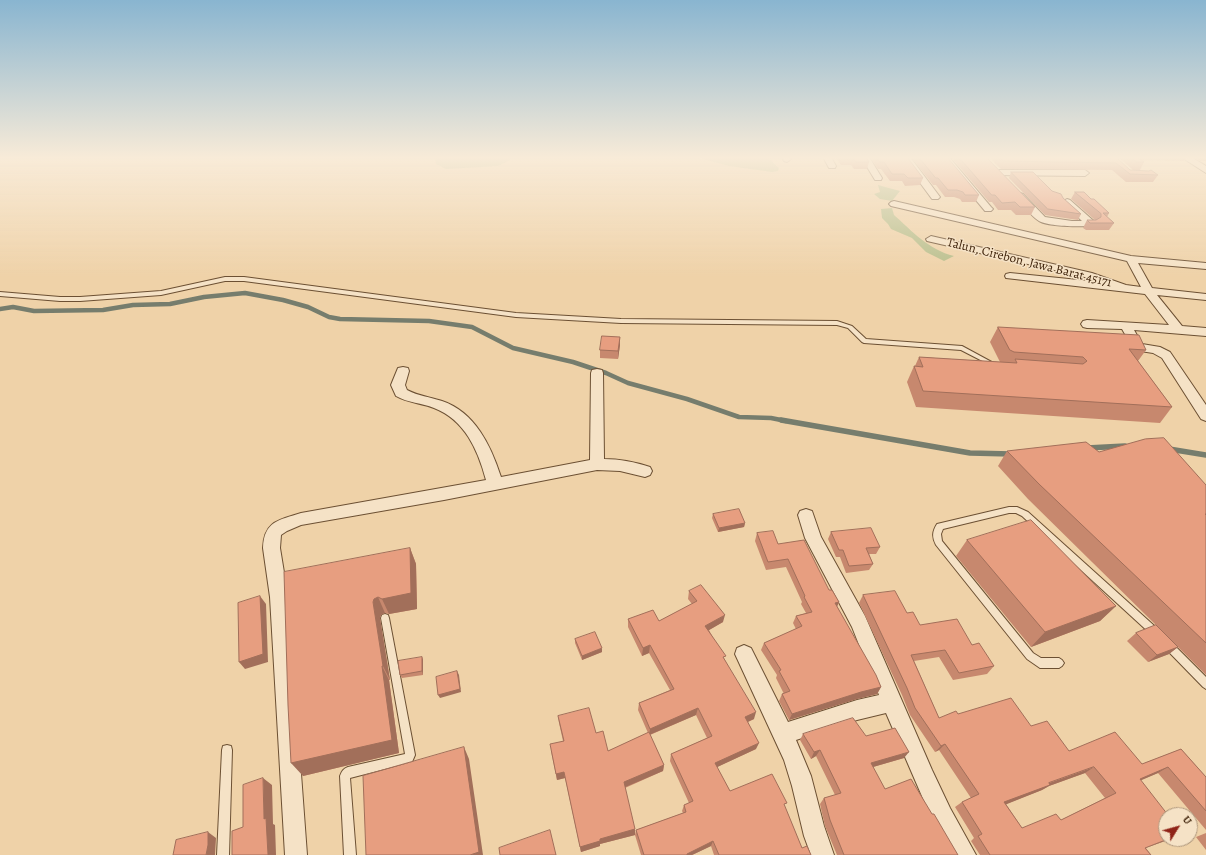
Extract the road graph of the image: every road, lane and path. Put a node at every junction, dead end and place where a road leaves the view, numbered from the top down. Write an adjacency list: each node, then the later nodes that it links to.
1 (978, 197): 5 (street)
2 (1021, 197): 3 (street)
3 (1064, 200)
4 (894, 204): 7 (street, Talun, Cirebon, Jawa Barat 45171)
5 (988, 209)
6 (931, 239): 10 (street, Talun, Cirebon, Jawa Barat 45171)
7 (1131, 259): 8 (street, Talun, Cirebon, Jawa Barat 45171); 11 (street, Talun, Cirebon, Jawa Barat 45171)
8 (1206, 266)
9 (1010, 276): 10 (street, Talun, Cirebon, Jawa Barat 45171)
10 (1126, 289): 11 (street, Talun, Cirebon, Jawa Barat 45171)
11 (1149, 292): 13 (street, Talun, Cirebon, Jawa Barat 45171); 16 (street, Talun, Cirebon, Jawa Barat 45171)
12 (0, 294): 18 (lane)
13 (1206, 297)
14 (1086, 324): 15 (street)
15 (1125, 325): 16 (street); 21 (street)
16 (1178, 329): 17 (street)
17 (1206, 332)
18 (1004, 370)
19 (403, 371): 24 (street)
20 (596, 373): 22 (street)
21 (1206, 416)
22 (597, 464): 23 (street); 24 (street)
23 (645, 471)
24 (495, 484): 34 (street)
25 (806, 515): 30 (street)
26 (385, 618): 35 (lane)
27 (744, 654): 31 (street)
28 (1059, 663): 29 (lane)
29 (1206, 684)
30 (892, 702): 31 (street); 37 (street)
31 (782, 734): 36 (street)
32 (227, 750): 33 (lane)
33 (223, 855)
34 (296, 855)
35 (350, 855)
36 (823, 855)
37 (965, 855)

